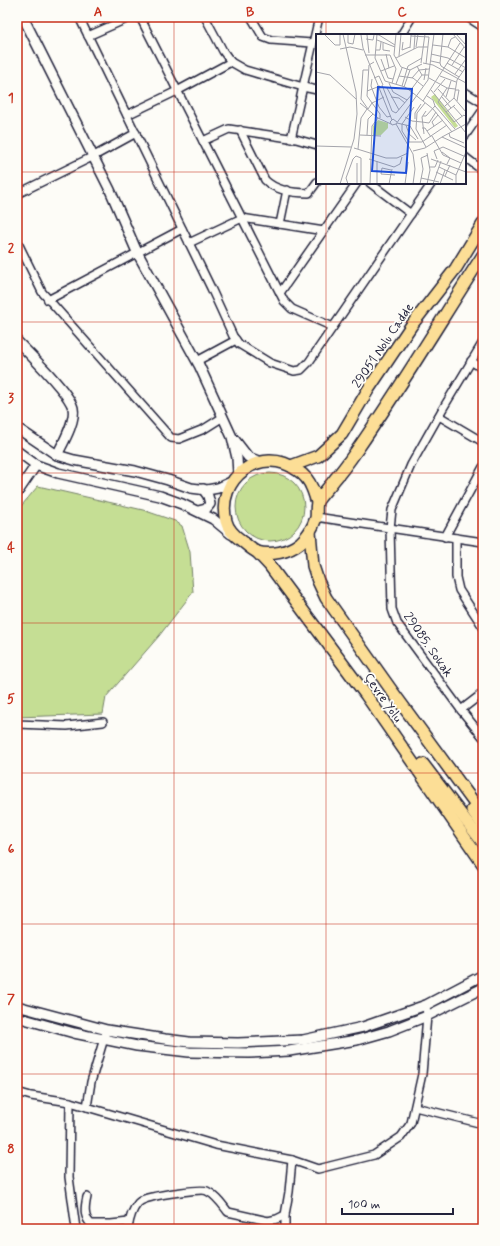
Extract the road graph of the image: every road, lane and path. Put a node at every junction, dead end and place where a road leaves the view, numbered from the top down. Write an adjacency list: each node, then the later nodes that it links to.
1 (23, 17): 28 (street)
2 (79, 17): 12 (street)
3 (131, 17): 12 (street)
4 (140, 17): 17 (street)
5 (205, 17): 14 (street)
6 (251, 17): 13 (street)
7 (319, 17): 13 (street)
8 (412, 17): 11 (street)
9 (469, 17): 10 (street)
10 (481, 22)
11 (402, 34)
12 (88, 36): 21 (street)
13 (312, 43): 15 (street)
14 (231, 62): 15 (street); 17 (street)
15 (303, 87): 16 (street); 25 (street)
16 (316, 90)
17 (177, 91): 21 (street); 26 (street)
18 (466, 93): 19 (street)
19 (483, 103)
20 (483, 110): 24 (street)
21 (127, 115): 23 (street)
22 (240, 130): 25 (street); 26 (street); 35 (street)
23 (136, 133): 28 (street); 41 (street)
24 (466, 135)
25 (291, 139): 27 (street)
26 (203, 141): 38 (street)
27 (316, 145)
28 (94, 156): 36 (street); 45 (street)
29 (466, 158): 30 (street)
30 (483, 171)
31 (316, 183): 35 (street)
32 (356, 184): 42 (street)
33 (371, 184): 37 (street)
34 (431, 184): 37 (street)
35 (287, 190): 39 (street)
36 (17, 194)
37 (411, 214): 49 (street)
38 (242, 218): 39 (street); 44 (street); 47 (street)
39 (280, 224): 42 (street)
40 (483, 224): 65 (main road, 29051 Nolu Cadde)
41 (182, 229): 44 (street); 45 (street)
42 (324, 231): 47 (street)
43 (17, 241): 48 (street)
44 (189, 243): 50 (street)
45 (138, 252): 48 (street); 53 (street)
46 (483, 255): 70 (main road)
47 (280, 293): 49 (street)
48 (48, 300): 56 (street)
49 (333, 328): 50 (street)
50 (236, 340): 53 (street)
51 (17, 341): 62 (street)
52 (483, 342): 54 (street, 29085. Sokak)
53 (197, 361): 56 (street)
54 (471, 361): 55 (street); 57 (street, 29085. Sokak)
55 (483, 368)
56 (223, 416): 59 (street)
57 (439, 416): 60 (street); 73 (street, 29085. Sokak)
58 (17, 428): 62 (street)
59 (232, 437): 63 (street); 67 (street)
60 (483, 442)
61 (17, 452): 64 (street)
62 (57, 455): 68 (street)
63 (261, 462): 65 (main road); 67 (main road)
64 (36, 465): 69 (street); 71 (street)
65 (291, 466): 70 (main road)
66 (483, 468): 76 (street)
67 (234, 478): 68 (street); 75 (main road)
68 (203, 489): 71 (street)
69 (17, 494)
70 (316, 502): 72 (main road)
71 (198, 511): 75 (street)
72 (316, 517): 73 (street); 74 (main road)
73 (390, 528): 76 (street); 84 (street, 29085. Sokak)
74 (310, 532): 79 (main road); 82 (main road, Çevre Yolu)
75 (233, 535): 79 (main road)
76 (445, 537): 77 (street)
77 (456, 538): 78 (street); 80 (street)
78 (483, 542)
79 (256, 551): 81 (main road, Çevre Yolu)
80 (483, 627)
81 (341, 662): 90 (main road); 91 (main road, Çevre Yolu)
82 (388, 685): 88 (main road, Çevre Yolu); 89 (main road)
83 (483, 693): 84 (street)
84 (461, 710): 87 (street, 29085. Sokak)
85 (102, 722): 86 (street)
86 (17, 724)
87 (483, 737)
88 (483, 815)
89 (483, 826)
90 (483, 843)
91 (483, 864)
92 (483, 975): 94 (street)
93 (483, 988): 96 (street)
94 (426, 1005): 96 (street); 98 (street)
95 (19, 1006): 98 (street)
96 (427, 1016): 99 (street); 103 (street)
97 (17, 1017): 99 (street)
98 (106, 1030): 99 (street)
99 (104, 1039): 102 (street)
100 (17, 1092): 101 (street)
101 (70, 1102): 102 (street); 109 (street)
102 (86, 1107): 105 (street)
103 (415, 1107): 104 (street); 105 (street)
104 (483, 1124)
105 (292, 1160): 107 (street)
106 (87, 1197): 108 (street)
107 (285, 1215): 108 (street); 110 (street)
108 (129, 1225)
109 (76, 1229)
110 (285, 1229)

